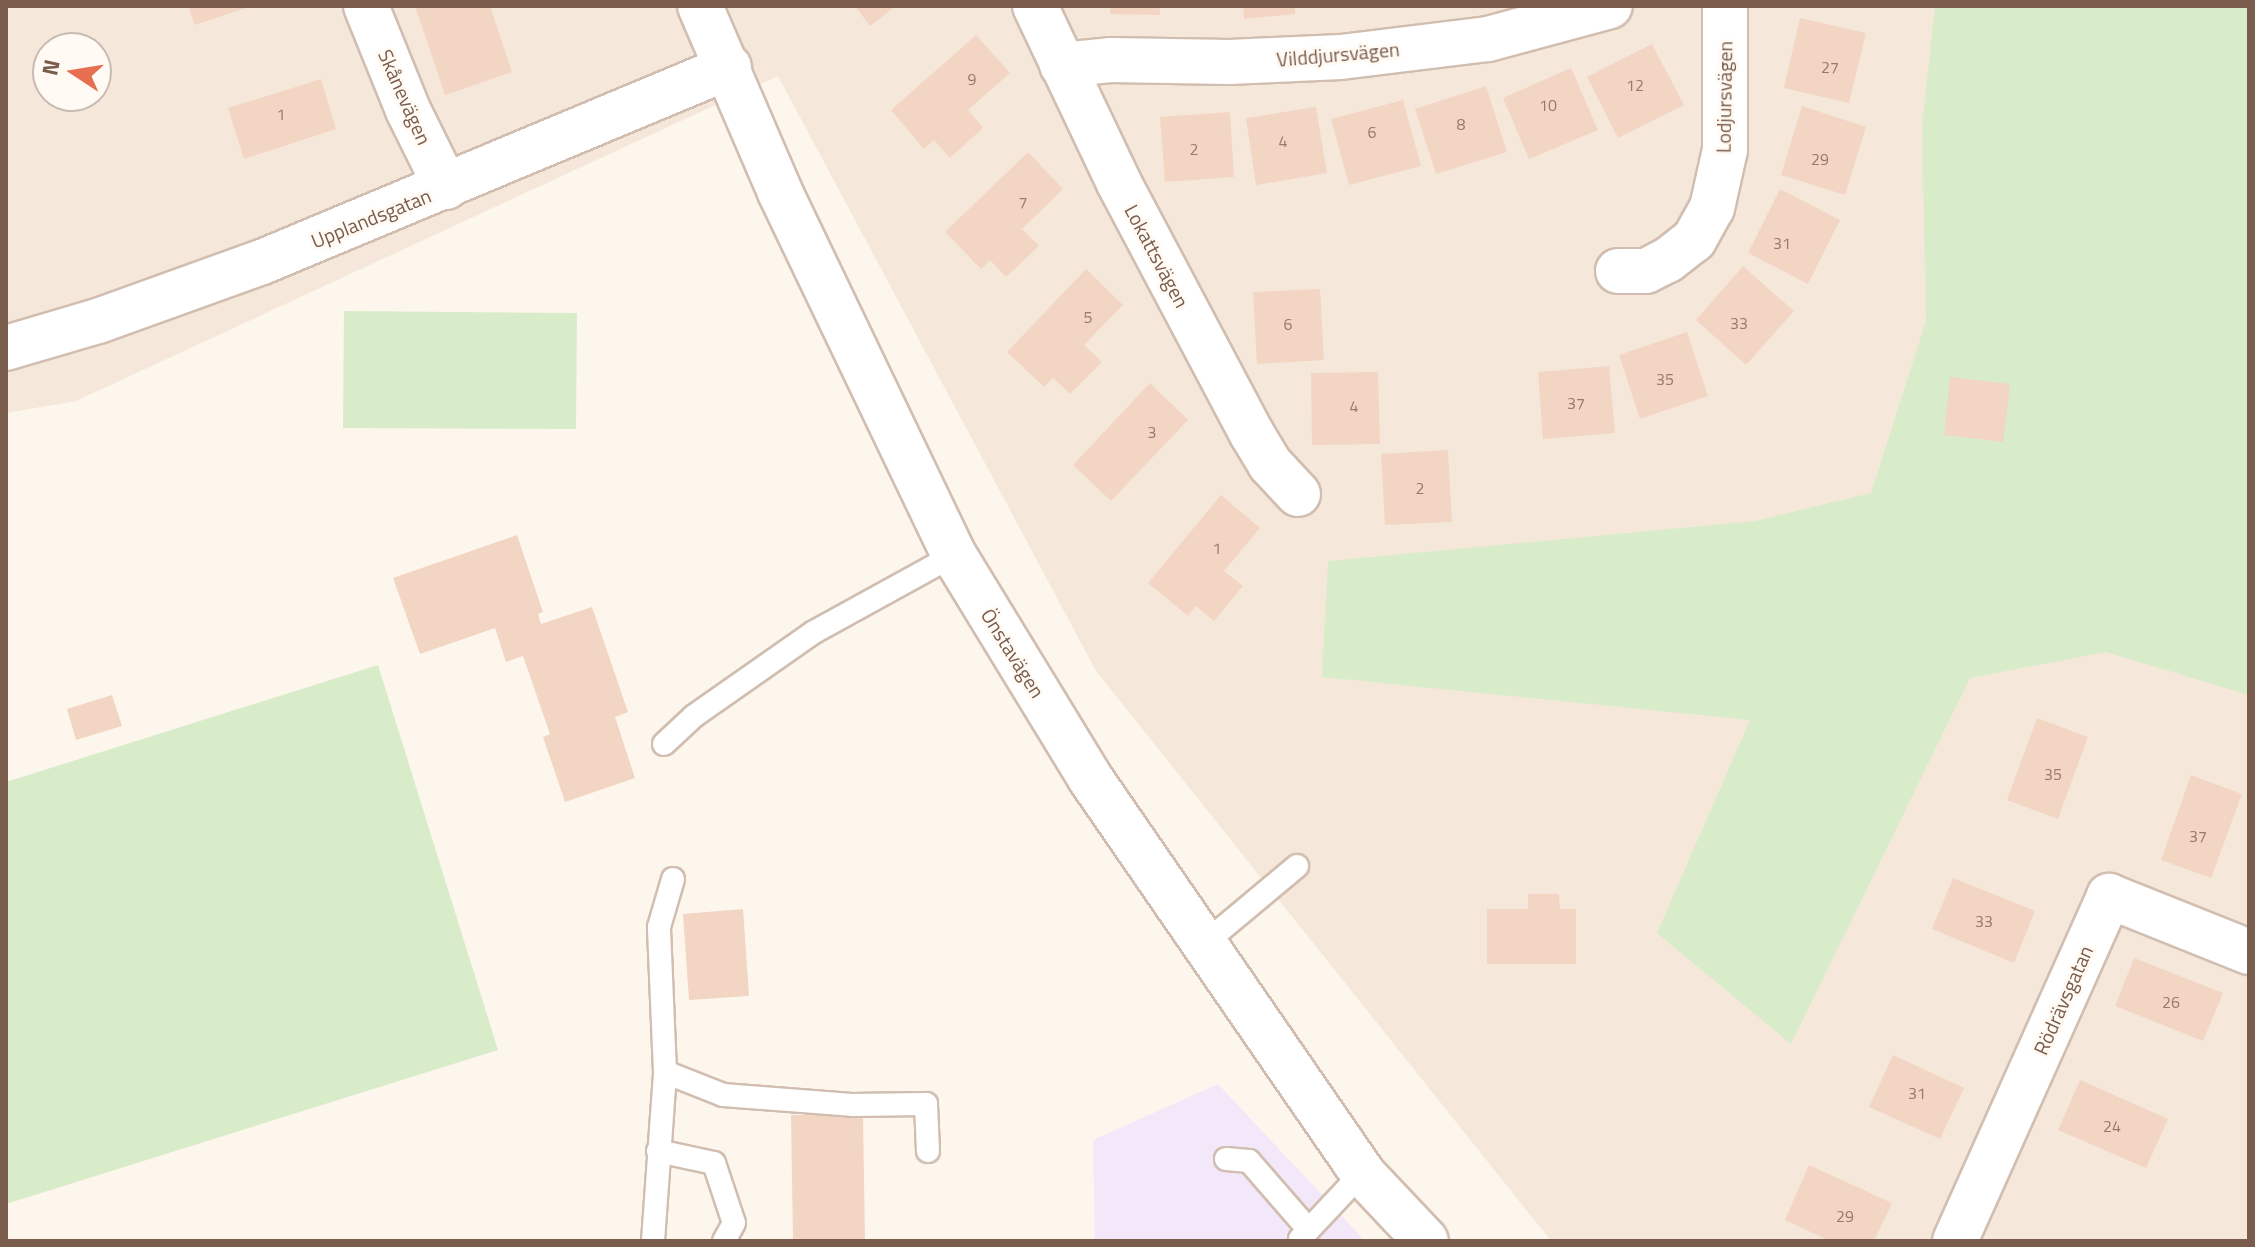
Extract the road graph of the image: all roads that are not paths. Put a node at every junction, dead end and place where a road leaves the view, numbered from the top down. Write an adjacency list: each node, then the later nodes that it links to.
1 (366, 6): 8 (street, Skånevägen)
2 (700, 6): 7 (street, Önstavägen)
3 (1035, 6): 6 (street, Lokattsvägen)
4 (1610, 6): 6 (street, Vilddjursvägen)
5 (1725, 6): 9 (street, Lodjursvägen)
6 (1062, 65): 11 (street, Lokattsvägen)
7 (729, 67): 8 (street, Upplandsgatan); 12 (street, Önstavägen)
8 (446, 187): 10 (street, Upplandsgatan)
9 (1618, 271)
10 (6, 348)
11 (1298, 494)
12 (954, 555): 13 (lane); 16 (street, Önstavägen)
13 (664, 744)
14 (1297, 866): 16 (lane)
15 (673, 879): 18 (lane)
16 (1205, 943): 22 (street, Önstavägen)
17 (2249, 952): 27 (street, Rödrävsgatan)
18 (665, 1072): 19 (lane); 20 (lane)
19 (658, 1151): 24 (lane); 25 (lane)
20 (928, 1151)
21 (1226, 1159): 23 (lane)
22 (1362, 1173): 23 (lane); 26 (street, Önstavägen)
23 (1304, 1235)
24 (653, 1241)
25 (724, 1241)
26 (1426, 1241)
27 (1955, 1241)

